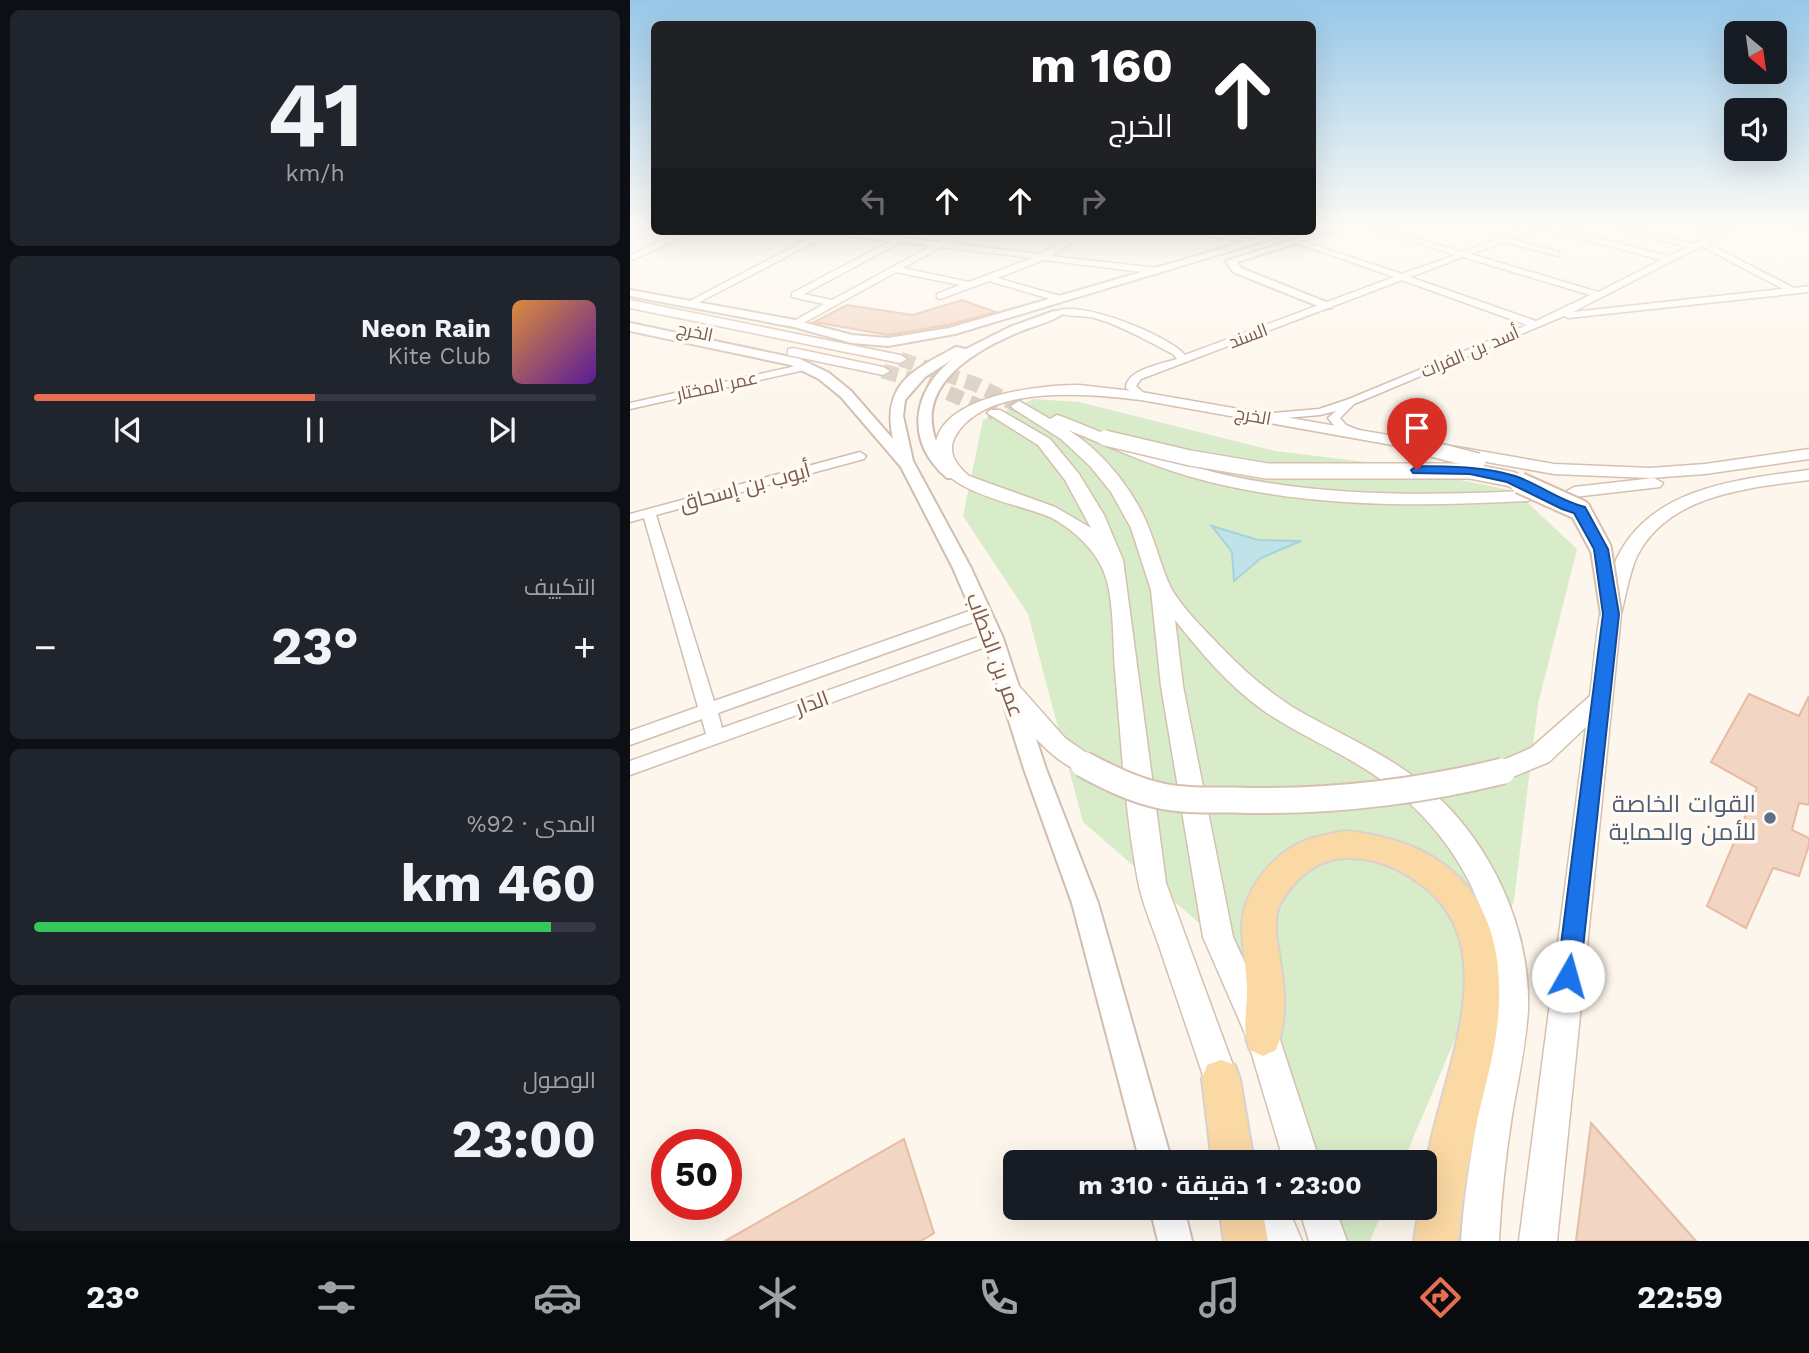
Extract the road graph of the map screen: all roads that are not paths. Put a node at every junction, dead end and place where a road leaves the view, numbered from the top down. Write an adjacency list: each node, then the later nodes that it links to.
1 (729, 283): 23 (street)
2 (818, 283): 21 (street)
3 (869, 283): 21 (street)
4 (961, 283): 15 (street)
5 (976, 283): 15 (street)
6 (1002, 283): 24 (street)
7 (1123, 283): 24 (street)
8 (1155, 283): 24 (street)
9 (1269, 283): 25 (street)
10 (1387, 283): 25 (street, السند)
11 (1420, 283): 29 (street)
12 (1559, 283): 19 (street)
13 (1622, 283): 19 (street, أسد بن الفرات)
14 (1776, 283): 17 (street)
15 (971, 285): 20 (street)
16 (1809, 289): 17 (street)
17 (1793, 291): 26 (street)
18 (630, 293): 23 (street)
19 (1599, 295): 26 (street, أسد بن الفرات)
20 (940, 296)
21 (832, 303): 28 (street)
22 (630, 304): 32 (main road, الخرج)
23 (689, 304): 28 (street)
24 (1061, 305): 28 (street); 31 (street); 33 (street)
25 (1326, 306): 33 (street, السند)
26 (1555, 317): 29 (street, أسد بن الفرات)
27 (630, 318): 35 (main road, الخرج)
28 (795, 324)
29 (1537, 325): 38 (street, أسد بن الفرات)
30 (630, 327): 34 (street, عمر بن الخطاب)
31 (1009, 330): 48 (street); 50 (street)
32 (900, 359)
33 (1183, 360): 36 (street, السند)
34 (800, 365): 37 (street, عمر المختار); 39 (street, عمر المختار); 48 (street, عمر بن الخطاب)
35 (883, 371)
36 (1140, 396): 41 (main road, الخرج); 50 (main road, الخرج)
37 (630, 399)
38 (1353, 401): 41 (street, أسد بن الفرات); 42 (street)
39 (630, 406)
40 (1007, 410): 43 (main road); 56 (main road); 57 (main road)
41 (1260, 417): 42 (main road, الخرج)
42 (1359, 435): 44 (main road, الخرج)
43 (1105, 438): 52 (main road); 53 (main road, bridge)
44 (1412, 444): 45 (main road, الخرج); 53 (main road, bridge)
45 (1809, 454)
46 (860, 456): 54 (street, أيوب بن إسحاق)
47 (1809, 461): 51 (main road)
48 (908, 465): 58 (street, عمر بن الخطاب)
49 (1809, 475): 59 (main road)
50 (964, 481): 56 (main road)
51 (1574, 492)
52 (1528, 496)
53 (1580, 510): 59 (main road, bridge)
54 (649, 513): 55 (street, أيوب بن إسحاق); 63 (street)
55 (630, 519)
56 (1116, 576): 68 (main road)
57 (1161, 590): 67 (main road); 82 (main road)
58 (981, 614): 60 (street, عمر بن الخطاب); 63 (street, الدار)
59 (1611, 614): 62 (main road)
60 (993, 638): 61 (street, عمر بن الخطاب); 64 (street, الدار)
61 (1011, 692): 62 (main road, bridge); 69 (street, عمر بن الخطاب)
62 (1602, 698): 83 (main road)
63 (709, 710): 64 (street); 65 (street, الدار)
64 (716, 737): 66 (street, الدار)
65 (630, 738)
66 (630, 768)
67 (1263, 1037): 72 (main road); 81 (main road)
68 (1221, 1079): 70 (main road); 71 (main road)
69 (1153, 1150)
70 (1231, 1150)
71 (1248, 1150)
72 (1298, 1150)
73 (1170, 1220): 77 (street)
74 (1243, 1220): 78 (main road)
75 (1275, 1220): 79 (main road)
76 (1321, 1220): 80 (main road)
77 (1175, 1241)
78 (1246, 1241)
79 (1283, 1241)
80 (1328, 1241)
81 (1436, 1241)
82 (1480, 1241)
83 (1538, 1241)

